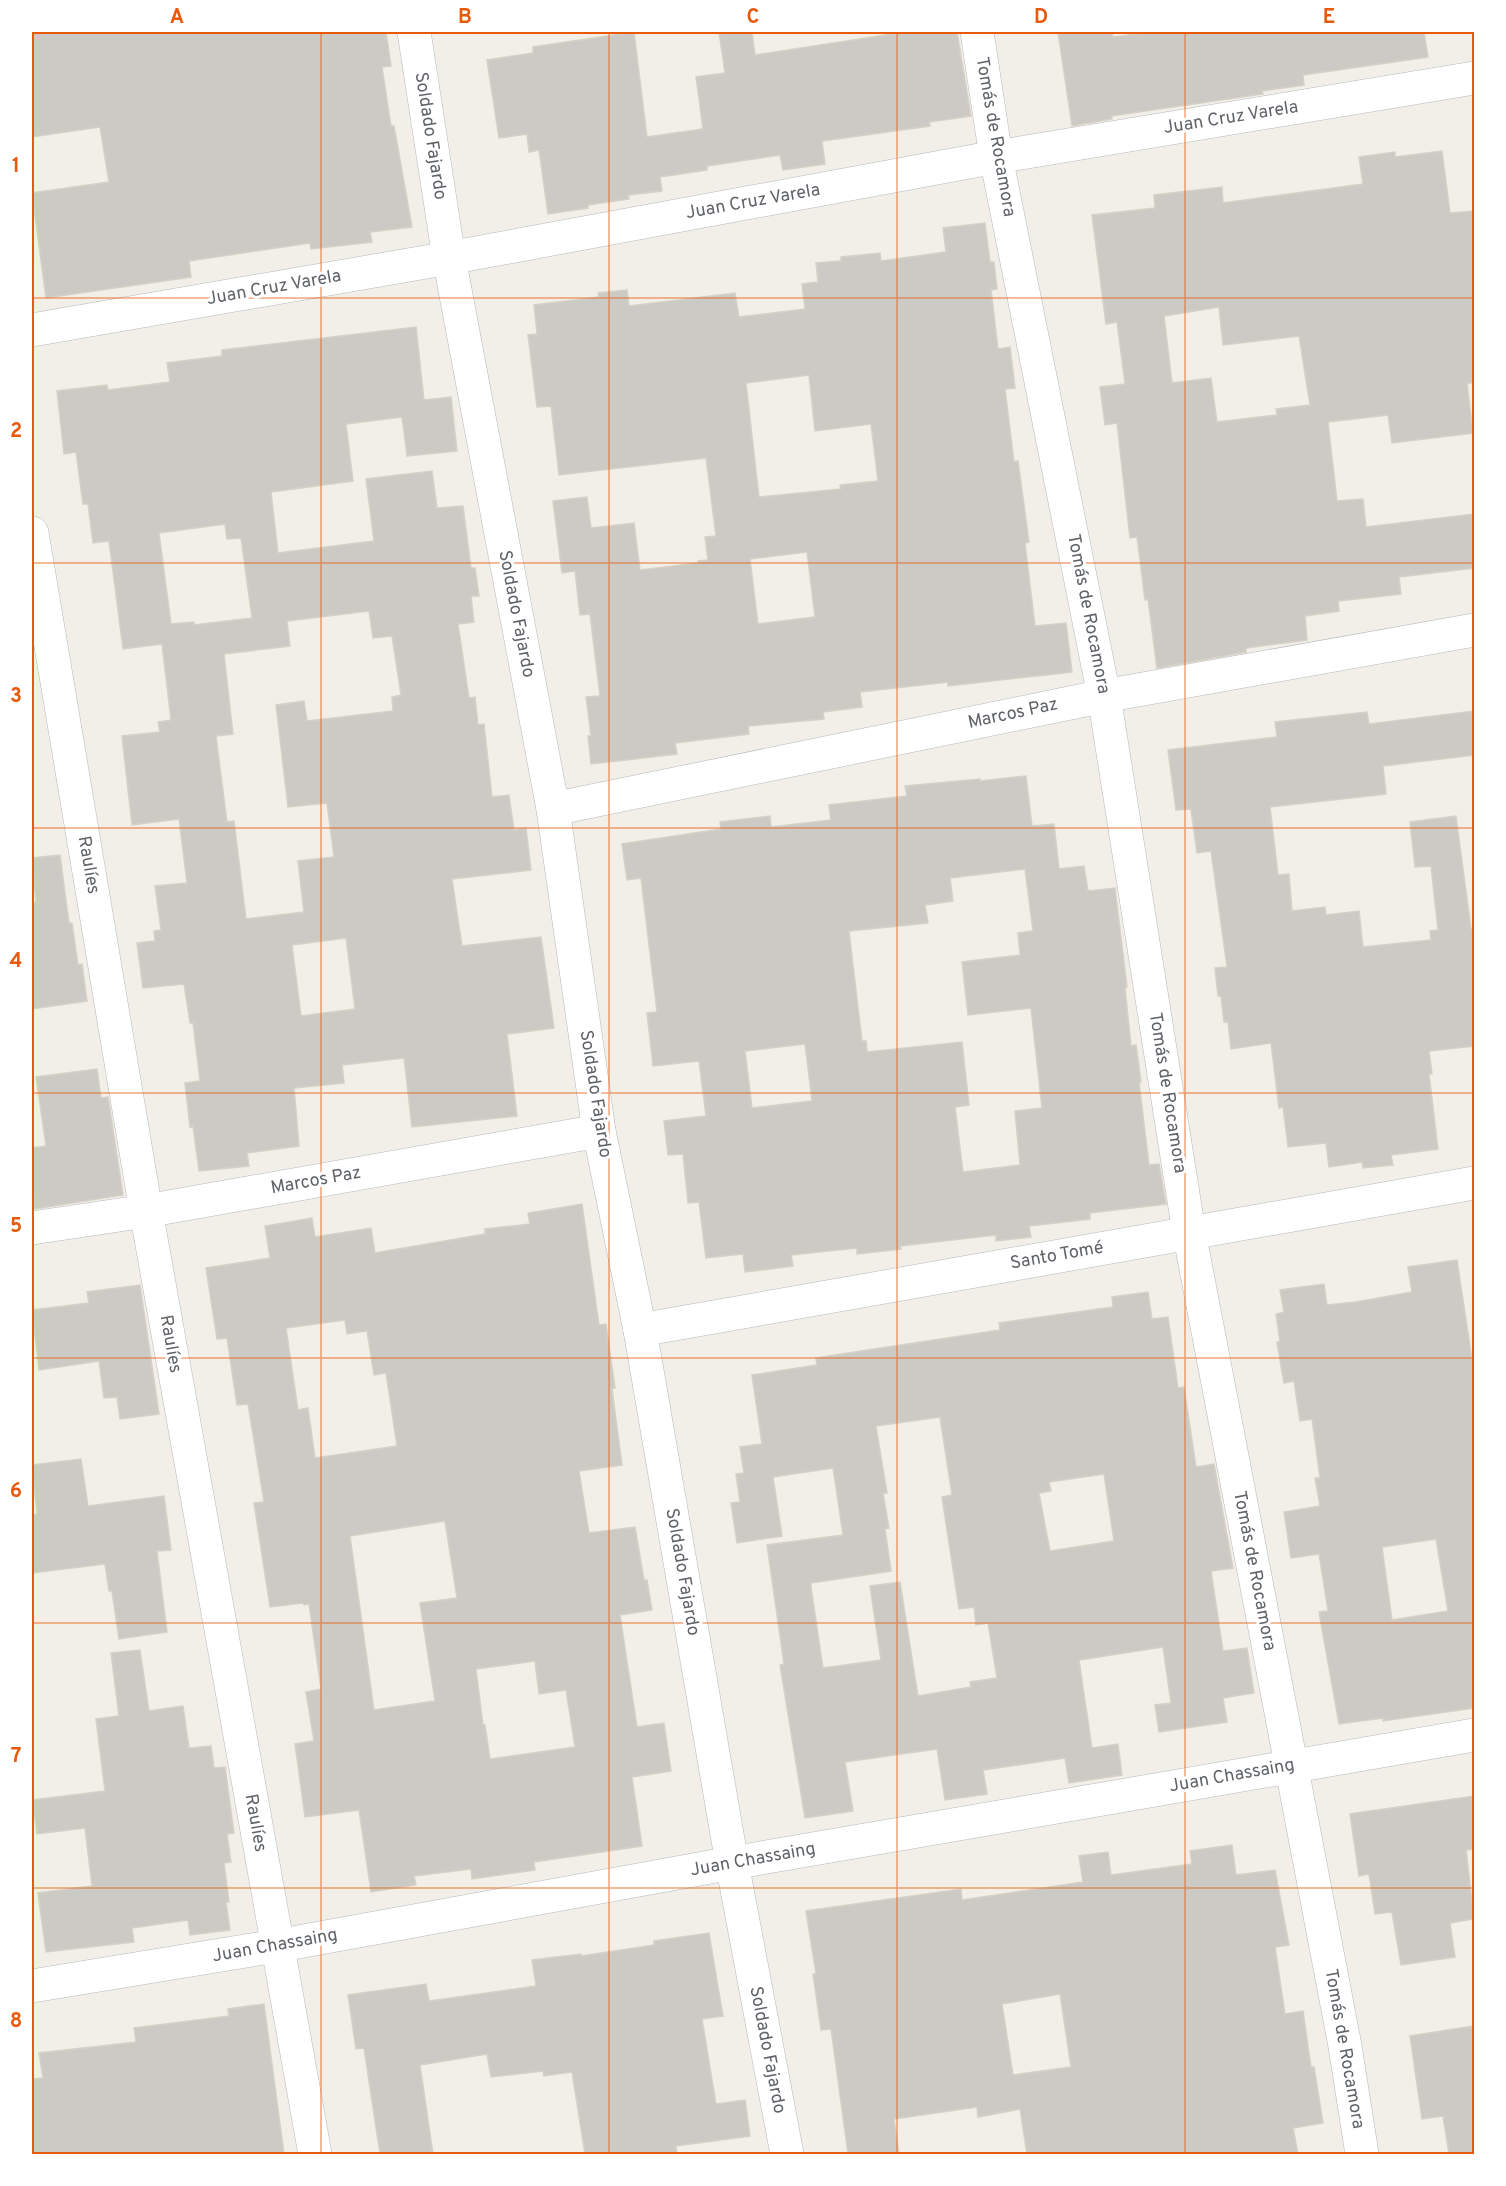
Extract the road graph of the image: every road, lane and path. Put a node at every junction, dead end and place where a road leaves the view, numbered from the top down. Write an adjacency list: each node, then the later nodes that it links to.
1 (414, 32): 5 (street, Soldado Fajardo)
2 (976, 32): 4 (street, Tomás de Rocamora)
3 (1474, 78): 4 (street, Juan Cruz Varela)
4 (996, 157): 5 (street, Juan Cruz Varela); 9 (street, Tomás de Rocamora)
5 (449, 258): 6 (street, Juan Cruz Varela); 10 (street, Soldado Fajardo)
6 (32, 330)
7 (32, 533): 13 (street, Raulíes)
8 (1474, 630): 9 (street, Marcos Paz)
9 (1104, 696): 10 (street, Marcos Paz); 15 (street, Tomás de Rocamora)
10 (553, 809): 11 (street, Soldado Fajardo)
11 (599, 1131): 13 (street, Marcos Paz); 16 (street, Soldado Fajardo)
12 (1474, 1183): 15 (street, Santo Tomé)
13 (146, 1211): 14 (street, Marcos Paz); 20 (street, Raulíes)
14 (32, 1228)
15 (1189, 1232): 16 (street, Santo Tomé); 18 (street, Tomás de Rocamora)
16 (640, 1330): 19 (street, Soldado Fajardo)
17 (1474, 1735): 18 (street, Juan Chassaing)
18 (1291, 1765): 19 (street, Juan Chassaing); 24 (street, Tomás de Rocamora)
19 (732, 1863): 20 (street, Juan Chassaing); 23 (street, Soldado Fajardo)
20 (276, 1946): 21 (street, Juan Chassaing); 22 (street, Raulíes)
21 (32, 1986)
22 (315, 2154)
23 (787, 2154)
24 (1362, 2154)

